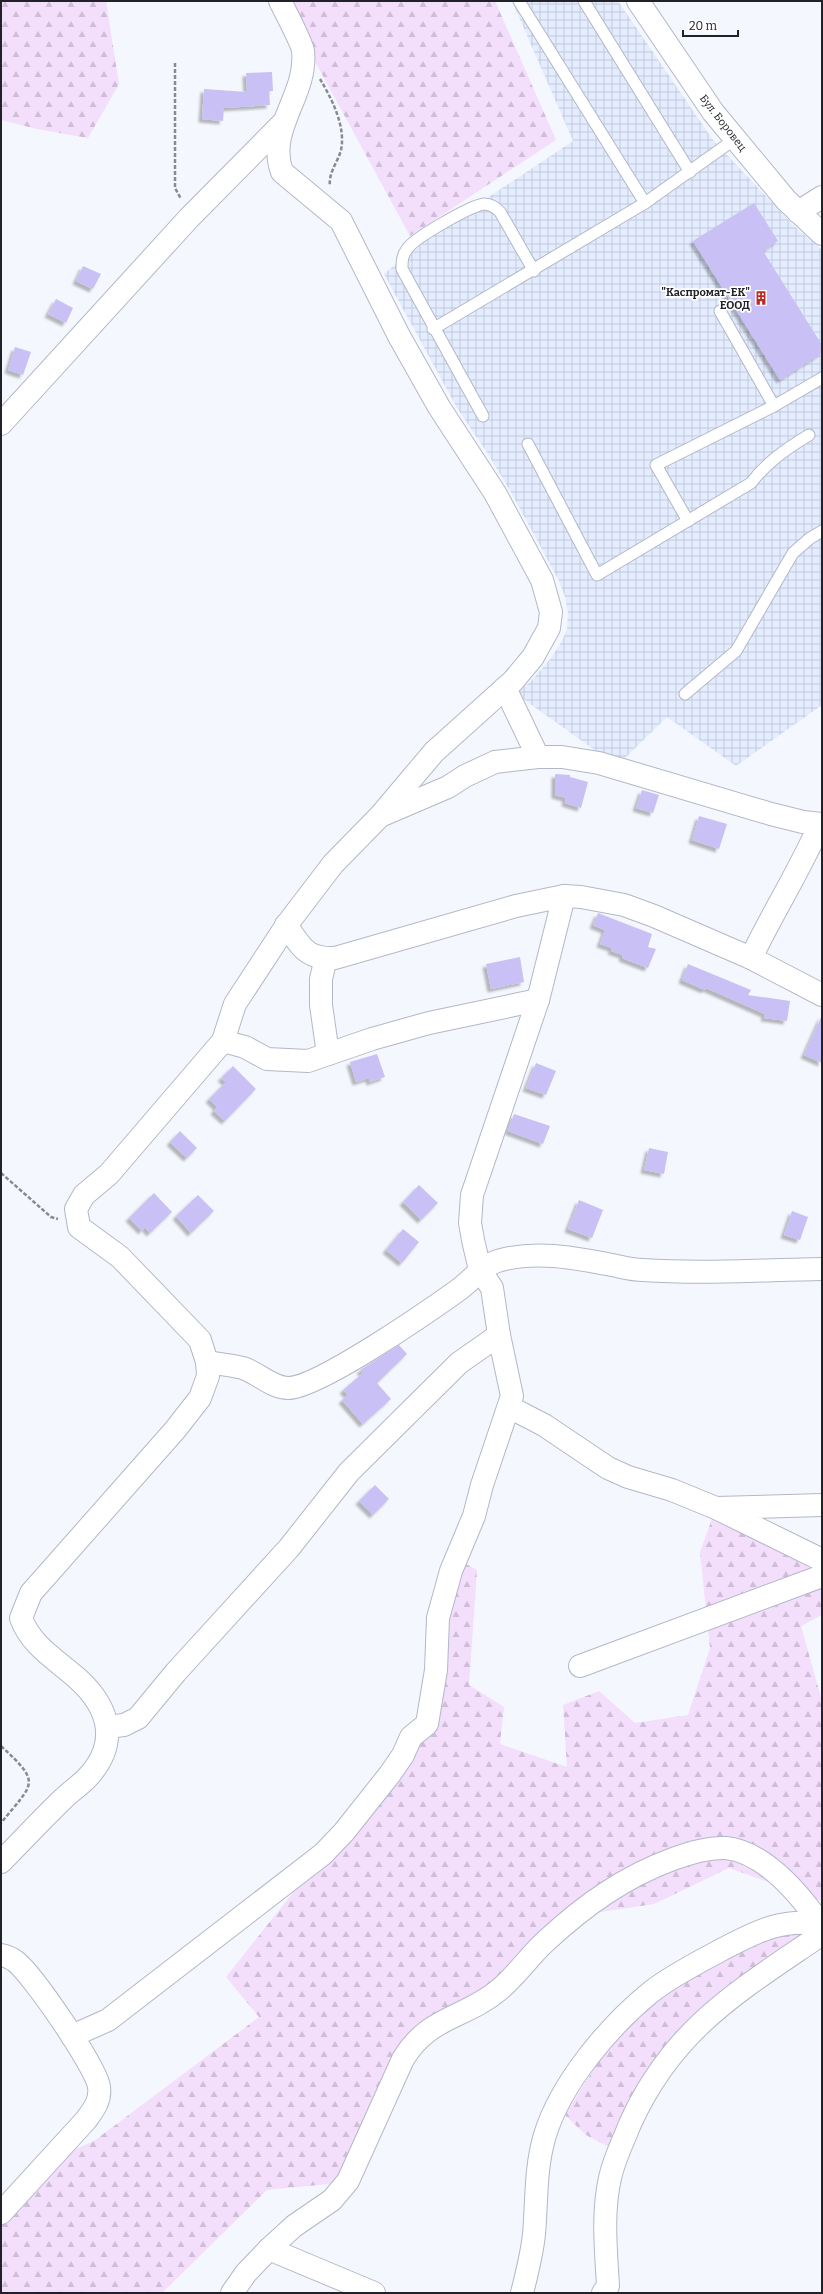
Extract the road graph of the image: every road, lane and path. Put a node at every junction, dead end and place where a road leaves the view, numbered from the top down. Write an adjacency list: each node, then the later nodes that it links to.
1 (280, 1): 5 (street)
2 (519, 1): 12 (lane)
3 (584, 1): 9 (lane)
4 (638, 1): 8 (street, Бул. Боровец)
5 (303, 50): 7 (street); 10 (path)
6 (175, 63): 14 (path)
7 (282, 124): 14 (street); 27 (street)
8 (734, 139): 9 (lane); 13 (street, Бул. Боровец)
9 (690, 172): 12 (lane)
10 (331, 191)
11 (822, 197): 13 (street)
12 (645, 203): 16 (lane)
13 (798, 212): 15 (street, Бул. Боровец)
14 (189, 218): 22 (street)
15 (822, 234)
16 (534, 271): 18 (lane); 18 (lane)
17 (720, 311): 20 (lane)
18 (433, 328): 21 (lane)
19 (822, 378): 20 (lane)
20 (774, 406): 25 (lane)
21 (483, 416)
22 (1, 424)
23 (808, 435): 25 (lane)
24 (528, 444): 25 (lane)
25 (688, 521)
26 (822, 531): 28 (lane)
27 (505, 688): 29 (street); 30 (street)
28 (685, 694)
29 (538, 757): 30 (street); 31 (street)
30 (380, 816): 33 (street)
31 (821, 824): 35 (street)
32 (564, 896): 34 (street); 35 (street); 37 (street)
33 (286, 925): 34 (street); 38 (street)
34 (326, 958): 39 (street)
35 (751, 958): 36 (street)
36 (822, 995)
37 (538, 1000): 39 (street); 43 (street)
38 (223, 1042): 39 (street); 41 (street)
39 (328, 1054)
40 (1, 1173): 41 (path)
41 (79, 1227): 45 (street)
42 (822, 1269): 43 (street)
43 (480, 1270): 44 (street); 45 (street)
44 (499, 1336): 46 (street); 52 (street)
45 (207, 1362): 52 (street)
46 (509, 1408): 48 (street); 58 (street)
47 (822, 1505): 48 (street)
48 (716, 1508): 49 (street)
49 (822, 1560)
50 (822, 1576): 51 (street)
51 (580, 1666)
52 (107, 1727): 55 (street)
53 (1, 1746): 54 (path)
54 (1, 1823)
55 (1, 1862)
56 (822, 1928): 60 (street); 61 (street); 64 (street)
57 (1, 1955): 58 (street)
58 (72, 2036): 59 (street)
59 (1, 2212)
60 (269, 2248): 62 (street); 63 (street)
61 (607, 2291)
62 (232, 2293)
63 (374, 2293)
64 (522, 2293)

